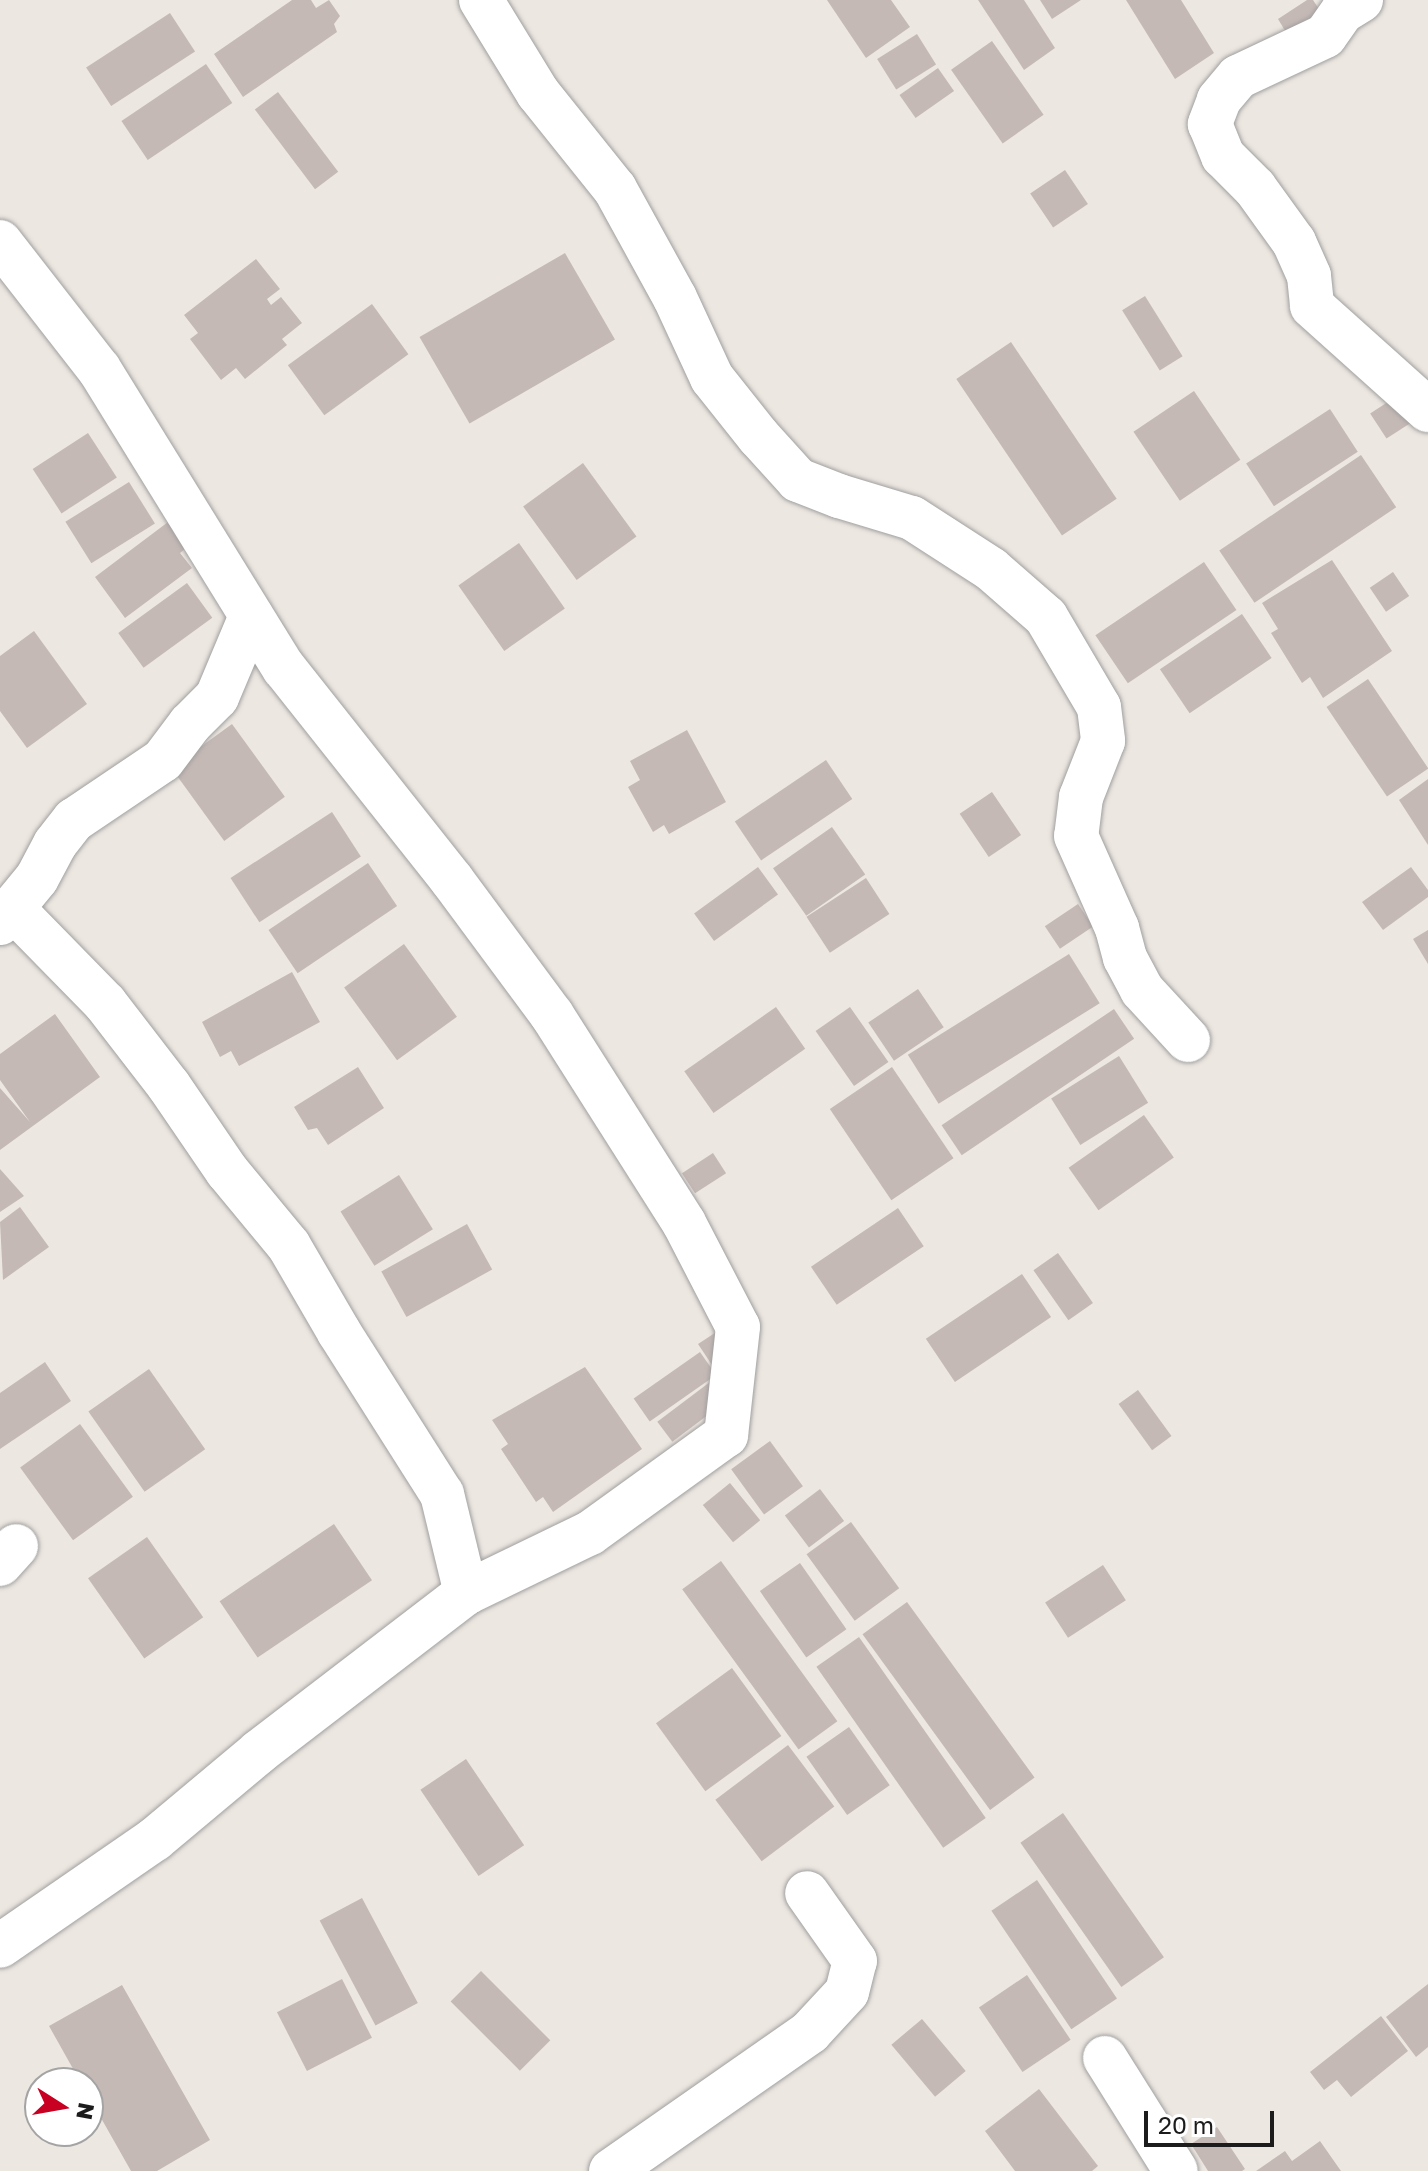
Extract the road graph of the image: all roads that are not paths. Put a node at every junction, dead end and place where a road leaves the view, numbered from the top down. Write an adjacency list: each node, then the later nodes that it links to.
1 (481, 0): 7 (street)
2 (1361, 0): 4 (street)
3 (0, 242): 5 (street)
4 (1428, 410)
5 (251, 616): 6 (street); 8 (street)
6 (6, 916): 8 (street)
7 (1188, 1040)
8 (466, 1593): 10 (street)
9 (807, 1893): 12 (street)
10 (0, 1946)
11 (1105, 2058): 13 (street)
12 (611, 2171)
13 (1176, 2171)

